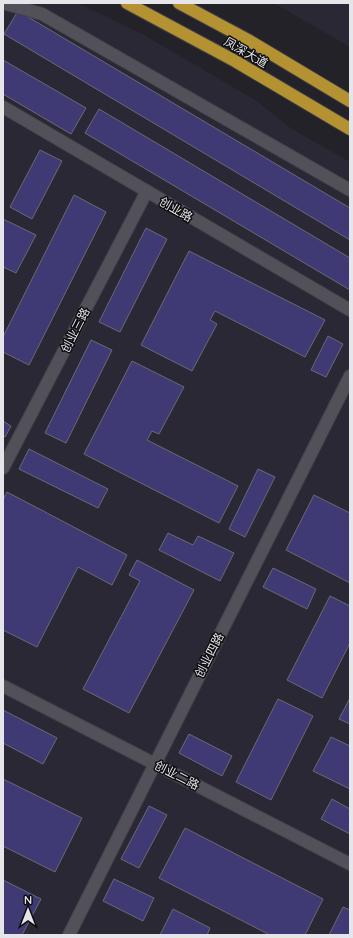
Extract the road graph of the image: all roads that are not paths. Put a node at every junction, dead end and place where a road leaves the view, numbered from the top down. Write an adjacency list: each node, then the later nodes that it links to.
1 (3, 3): 7 (street)
2 (127, 3): 6 (highway, 凤深大道)
3 (179, 3): 4 (highway, 凤深大道)
4 (350, 101)
5 (3, 107): 8 (street, 创业路)
6 (350, 129)
7 (350, 190)
8 (147, 191): 9 (street, 创业路); 11 (street, 创业三路)
9 (350, 310)
10 (350, 376): 13 (street, 创业四路)
11 (3, 468)
12 (3, 686): 13 (street, 创业二路)
13 (155, 764): 14 (street, 创业二路); 15 (street, 创业四路)
14 (350, 864)
15 (69, 935)

